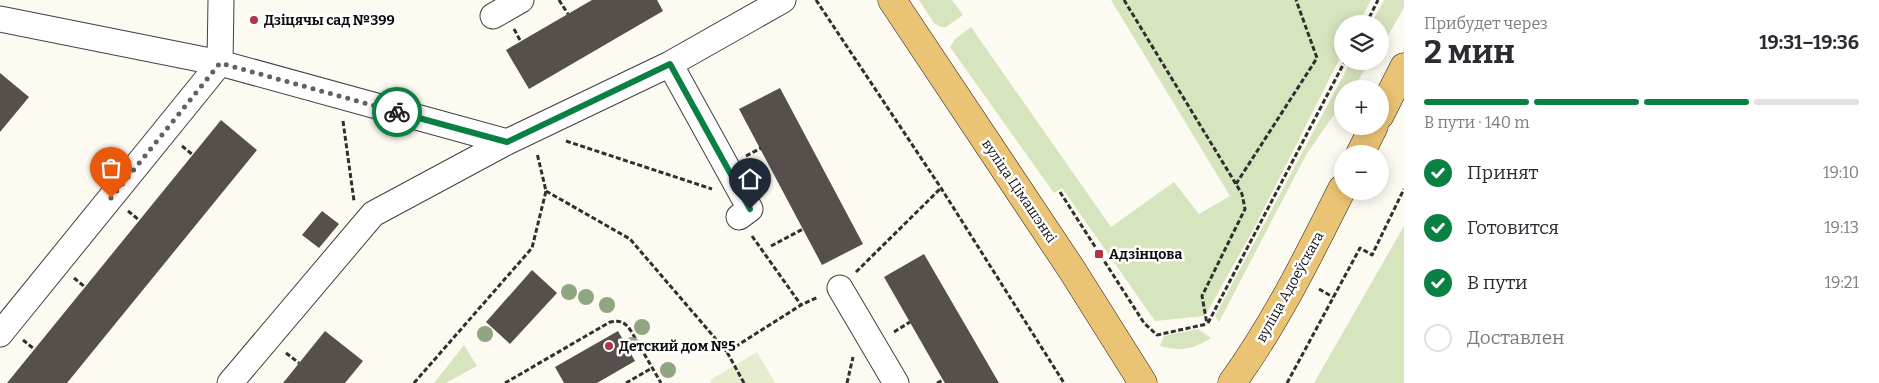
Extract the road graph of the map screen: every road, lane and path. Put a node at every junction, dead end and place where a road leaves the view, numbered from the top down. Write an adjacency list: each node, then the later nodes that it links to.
1 (221, 0): 14 (lane)
2 (521, 0): 12 (lane)
3 (559, 0): 10 (path)
4 (783, 0): 15 (lane)
5 (816, 0): 46 (path)
6 (892, 0): 47 (main road, вуліца Цімашэнкі)
7 (1124, 0): 22 (path)
8 (1296, 0): 22 (path)
9 (1378, 0): 11 (path)
10 (568, 14)
11 (1370, 15)
12 (493, 16)
13 (0, 19): 14 (lane)
14 (220, 63): 18 (lane); 35 (lane)
15 (670, 64): 20 (lane); 28 (lane)
16 (1404, 67): 19 (main road)
17 (1340, 70): 34 (path)
18 (339, 96): 21 (lane); 30 (path)
19 (1389, 97)
20 (532, 130): 21 (lane); 24 (path); 25 (path)
21 (507, 142): 30 (lane)
22 (1236, 184): 34 (path)
23 (1404, 189): 49 (path)
24 (713, 190)
25 (546, 191): 36 (path); 40 (path)
26 (1060, 192): 34 (path)
27 (1336, 200): 48 (main road, вуліца Адоеўскага)
28 (738, 217): 33 (path)
29 (803, 229): 31 (path)
30 (358, 231): 39 (lane)
31 (771, 246)
32 (840, 288): 44 (lane)
33 (801, 305)
34 (1207, 324)
35 (0, 334)
36 (727, 352)
37 (652, 368): 41 (path); 42 (path); 43 (path)
38 (943, 380): 45 (path)
39 (230, 383)
40 (414, 383)
41 (505, 383)
42 (626, 383)
43 (660, 383)
44 (896, 383)
45 (937, 383)
46 (1064, 383)
47 (1143, 383)
48 (1232, 383)
49 (1287, 383)

